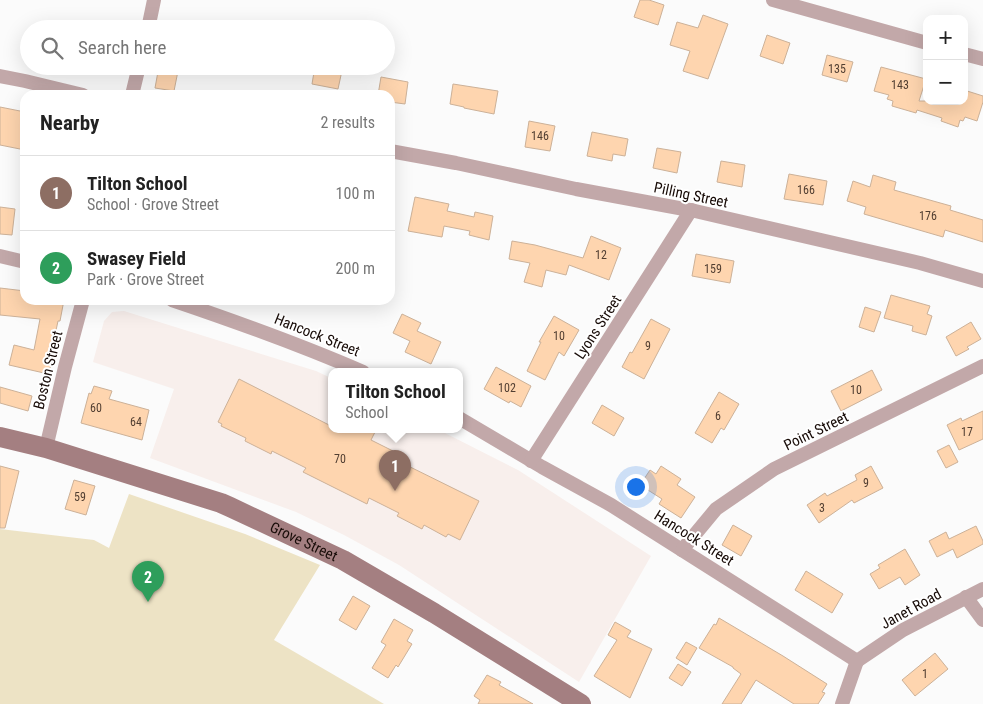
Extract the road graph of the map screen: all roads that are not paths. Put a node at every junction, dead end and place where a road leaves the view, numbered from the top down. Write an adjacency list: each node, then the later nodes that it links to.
1 (154, 0): 3 (street)
2 (773, 0): 4 (street)
3 (150, 20)
4 (923, 42)
5 (968, 55): 6 (street)
6 (983, 59)
7 (137, 75): 10 (street)
8 (0, 76): 9 (street)
9 (62, 90)
10 (133, 90)
11 (395, 152): 12 (street, Pilling Street)
12 (692, 210): 15 (street, Pilling Street); 23 (street, Lyons Street)
13 (0, 256): 14 (street)
14 (20, 261)
15 (983, 281)
16 (82, 305): 22 (street, Boston Street)
17 (187, 305): 19 (street, Hancock Street)
18 (983, 366): 24 (street, Point Street)
19 (354, 368)
20 (463, 420): 23 (street, Hancock Street)
21 (0, 437): 22 (street, Grove Street)
22 (46, 448): 29 (street, Grove Street)
23 (531, 460): 24 (street, Hancock Street)
24 (682, 550): 28 (street, Hancock Street)
25 (983, 589): 26 (street, Janet Road)
26 (966, 597): 27 (street); 28 (street, Janet Road)
27 (983, 620)
28 (857, 661): 30 (street)
29 (581, 704)
30 (842, 704)

